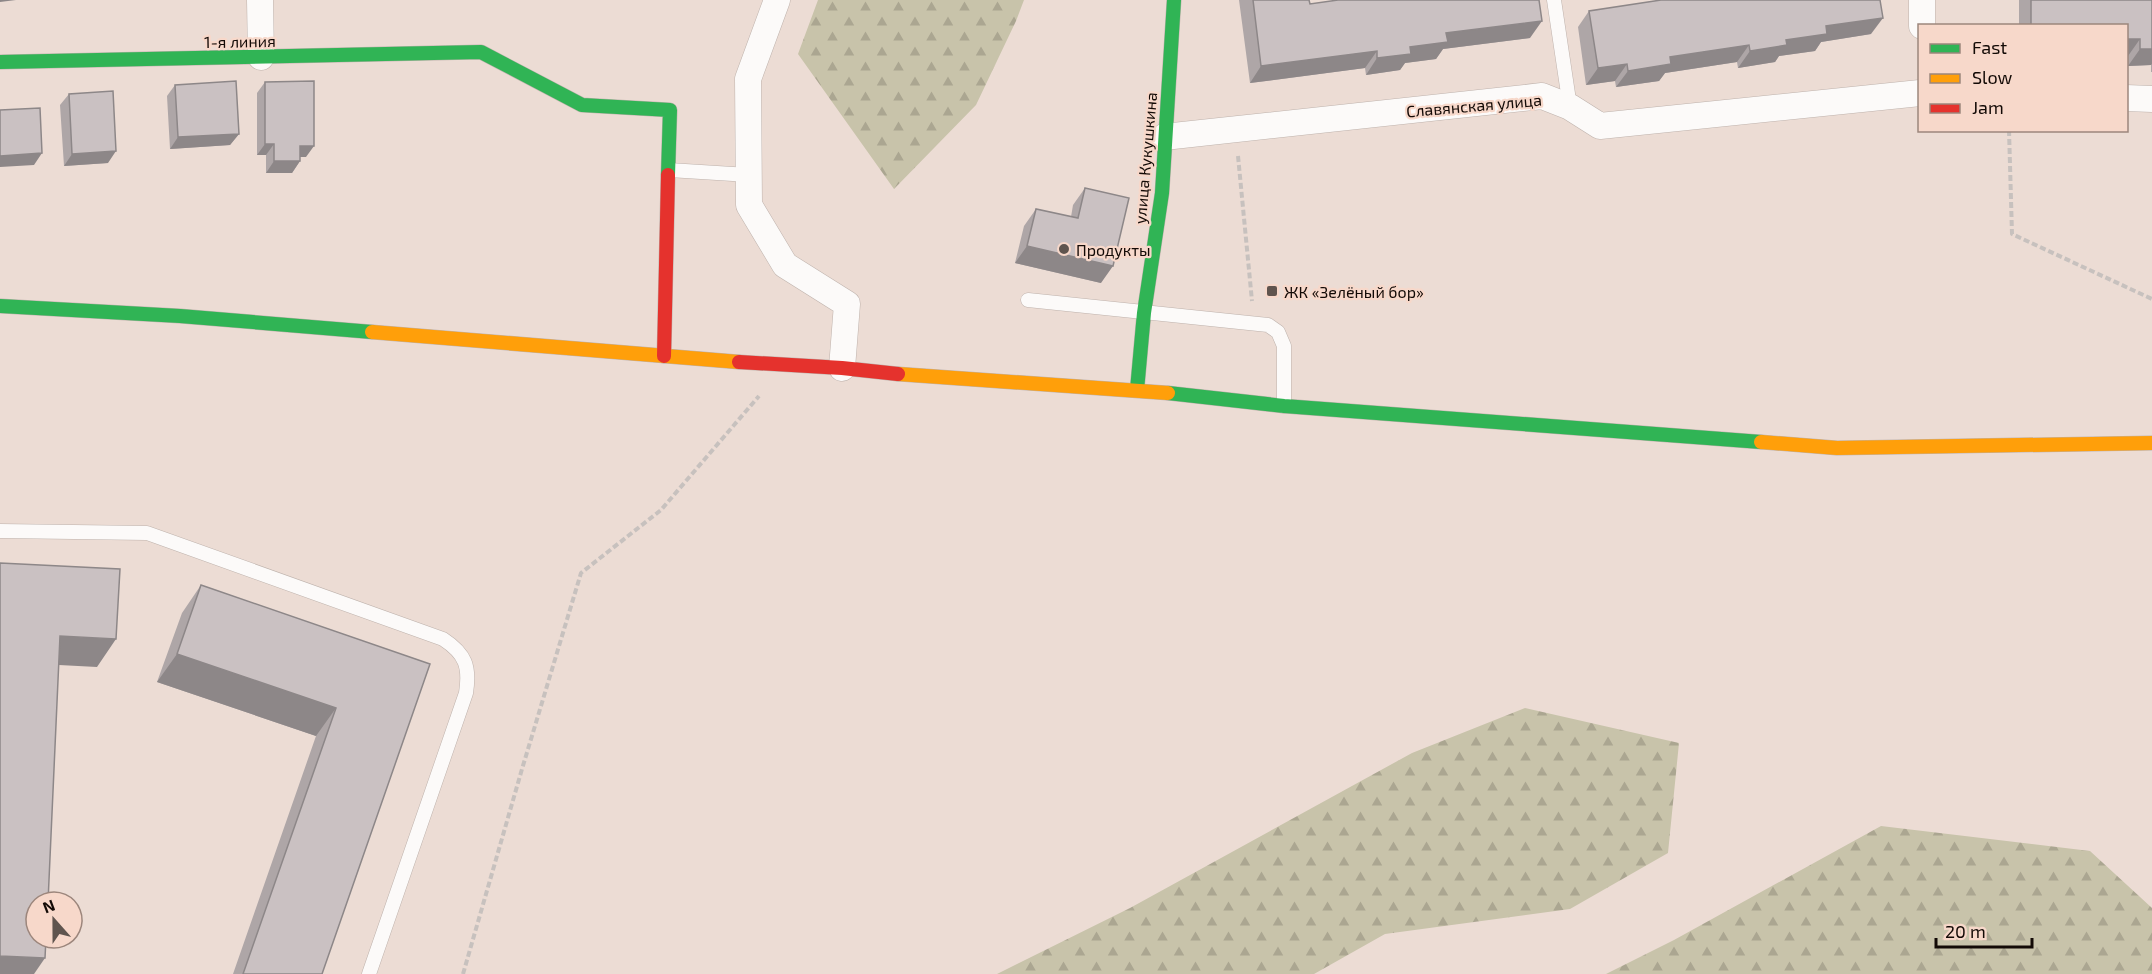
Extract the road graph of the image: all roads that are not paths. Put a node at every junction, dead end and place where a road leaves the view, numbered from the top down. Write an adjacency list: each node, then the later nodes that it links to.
1 (260, 0): 7 (street)
2 (777, 0): 15 (street)
3 (1174, 0): 13 (street, улица Кукушкина)
4 (1554, 0): 12 (lane)
5 (1922, 0): 6 (street)
6 (1922, 24)
7 (261, 57): 8 (street, 1-я линия); 14 (street, 1-я линия)
8 (0, 62)
9 (1918, 93): 12 (street, Славянская улица)
10 (2128, 98): 11 (street)
11 (2152, 99)
12 (1570, 107): 13 (street, Славянская улица)
13 (1164, 137): 18 (street, улица Кукушкина)
14 (669, 170): 15 (lane); 19 (street)
15 (748, 175): 20 (street)
16 (1028, 300): 18 (lane)
17 (0, 306): 19 (street)
18 (1144, 313): 21 (street, улица Кукушкина); 22 (lane)
19 (664, 356): 20 (street)
20 (842, 368): 21 (street)
21 (1137, 390): 22 (street)
22 (1284, 406): 23 (street)
23 (2152, 443)
24 (0, 531): 25 (lane)
25 (369, 974)

